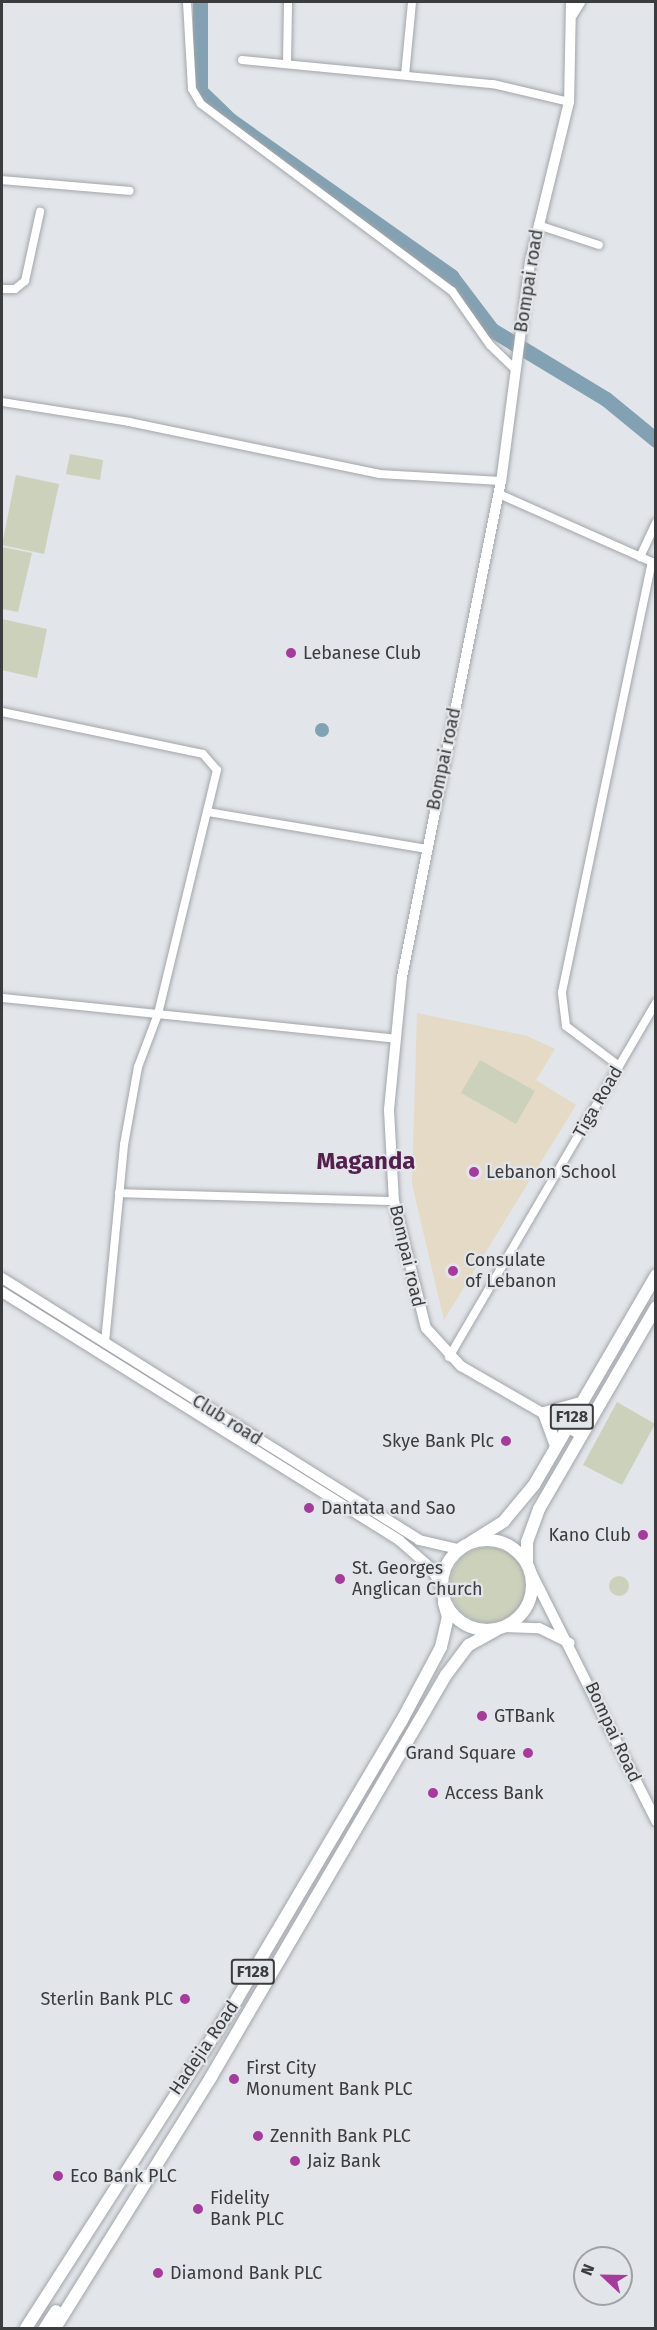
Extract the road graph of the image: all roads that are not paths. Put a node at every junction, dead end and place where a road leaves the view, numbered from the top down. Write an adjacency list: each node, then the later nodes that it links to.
1 (188, 2): 17 (street)
2 (288, 2): 8 (street)
3 (412, 2): 9 (street)
4 (571, 2): 6 (street, Bompai road)
5 (580, 2): 6 (street)
6 (572, 15): 10 (street, Bompai road)
7 (242, 60): 8 (street)
8 (287, 62): 9 (street)
9 (405, 75): 10 (street)
10 (569, 102): 14 (street, Bompai road)
11 (2, 180): 12 (street)
12 (130, 191)
13 (40, 212): 16 (street)
14 (537, 225): 15 (street); 17 (street, Bompai road)
15 (599, 244)
16 (2, 289)
17 (516, 369): 19 (street, Bompai road)
18 (2, 402): 19 (street)
19 (501, 481): 20 (street, Bompai road)
20 (499, 494): 22 (street); 26 (street, Bompai road)
21 (656, 522): 22 (street)
22 (640, 557): 23 (street)
23 (654, 563): 31 (street)
24 (2, 712): 25 (street)
25 (208, 812): 26 (street); 29 (street)
26 (426, 849): 30 (street, Bompai road)
27 (2, 998): 29 (street)
28 (656, 1003): 31 (street, Tiga Road)
29 (158, 1014): 30 (street); 32 (street)
30 (392, 1038): 33 (street, Bompai road)
31 (619, 1066): 39 (street, Tiga Road)
32 (119, 1193): 33 (street); 38 (street)
33 (394, 1201): 39 (street, Bompai road)
34 (656, 1275): 40 (main road, F128)
35 (2, 1278): 38 (street, Club road)
36 (2, 1292): 45 (street)
37 (656, 1307): 43 (main road, F128)
38 (105, 1343): 45 (street, Club road)
39 (449, 1357): 41 (street, Bompai road)
40 (581, 1403): 41 (main road); 42 (main road, F128)
41 (544, 1413): 42 (street, Bompai road); 44 (main road)
42 (567, 1426): 43 (street, Bompai road); 44 (main road, F128)
43 (582, 1436): 48 (main road, F128)
44 (556, 1446): 46 (main road, F128)
45 (306, 1476): 47 (street, Club road); 49 (street)
46 (471, 1542): 47 (main road, F128); 48 (main road)
47 (458, 1549): 49 (main road, F128)
48 (529, 1568): 51 (main road, F128); 52 (street, Bompai Road)
49 (442, 1587): 50 (main road, F128)
50 (444, 1602): 51 (main road); 54 (main road, Hadejia Road / F128)
51 (500, 1628): 52 (street); 55 (main road, Hadejia Road / F128)
52 (571, 1643): 53 (street, Bompai Road)
53 (656, 1821)
54 (224, 2017): 56 (main road); 57 (main road, Hadejia Road / F128)
55 (240, 2022): 56 (main road); 60 (main road, Hadejia Road / F128)
56 (211, 2056): 58 (main road); 59 (main road)
57 (26, 2328)
58 (34, 2328)
59 (45, 2328)
60 (55, 2328)

